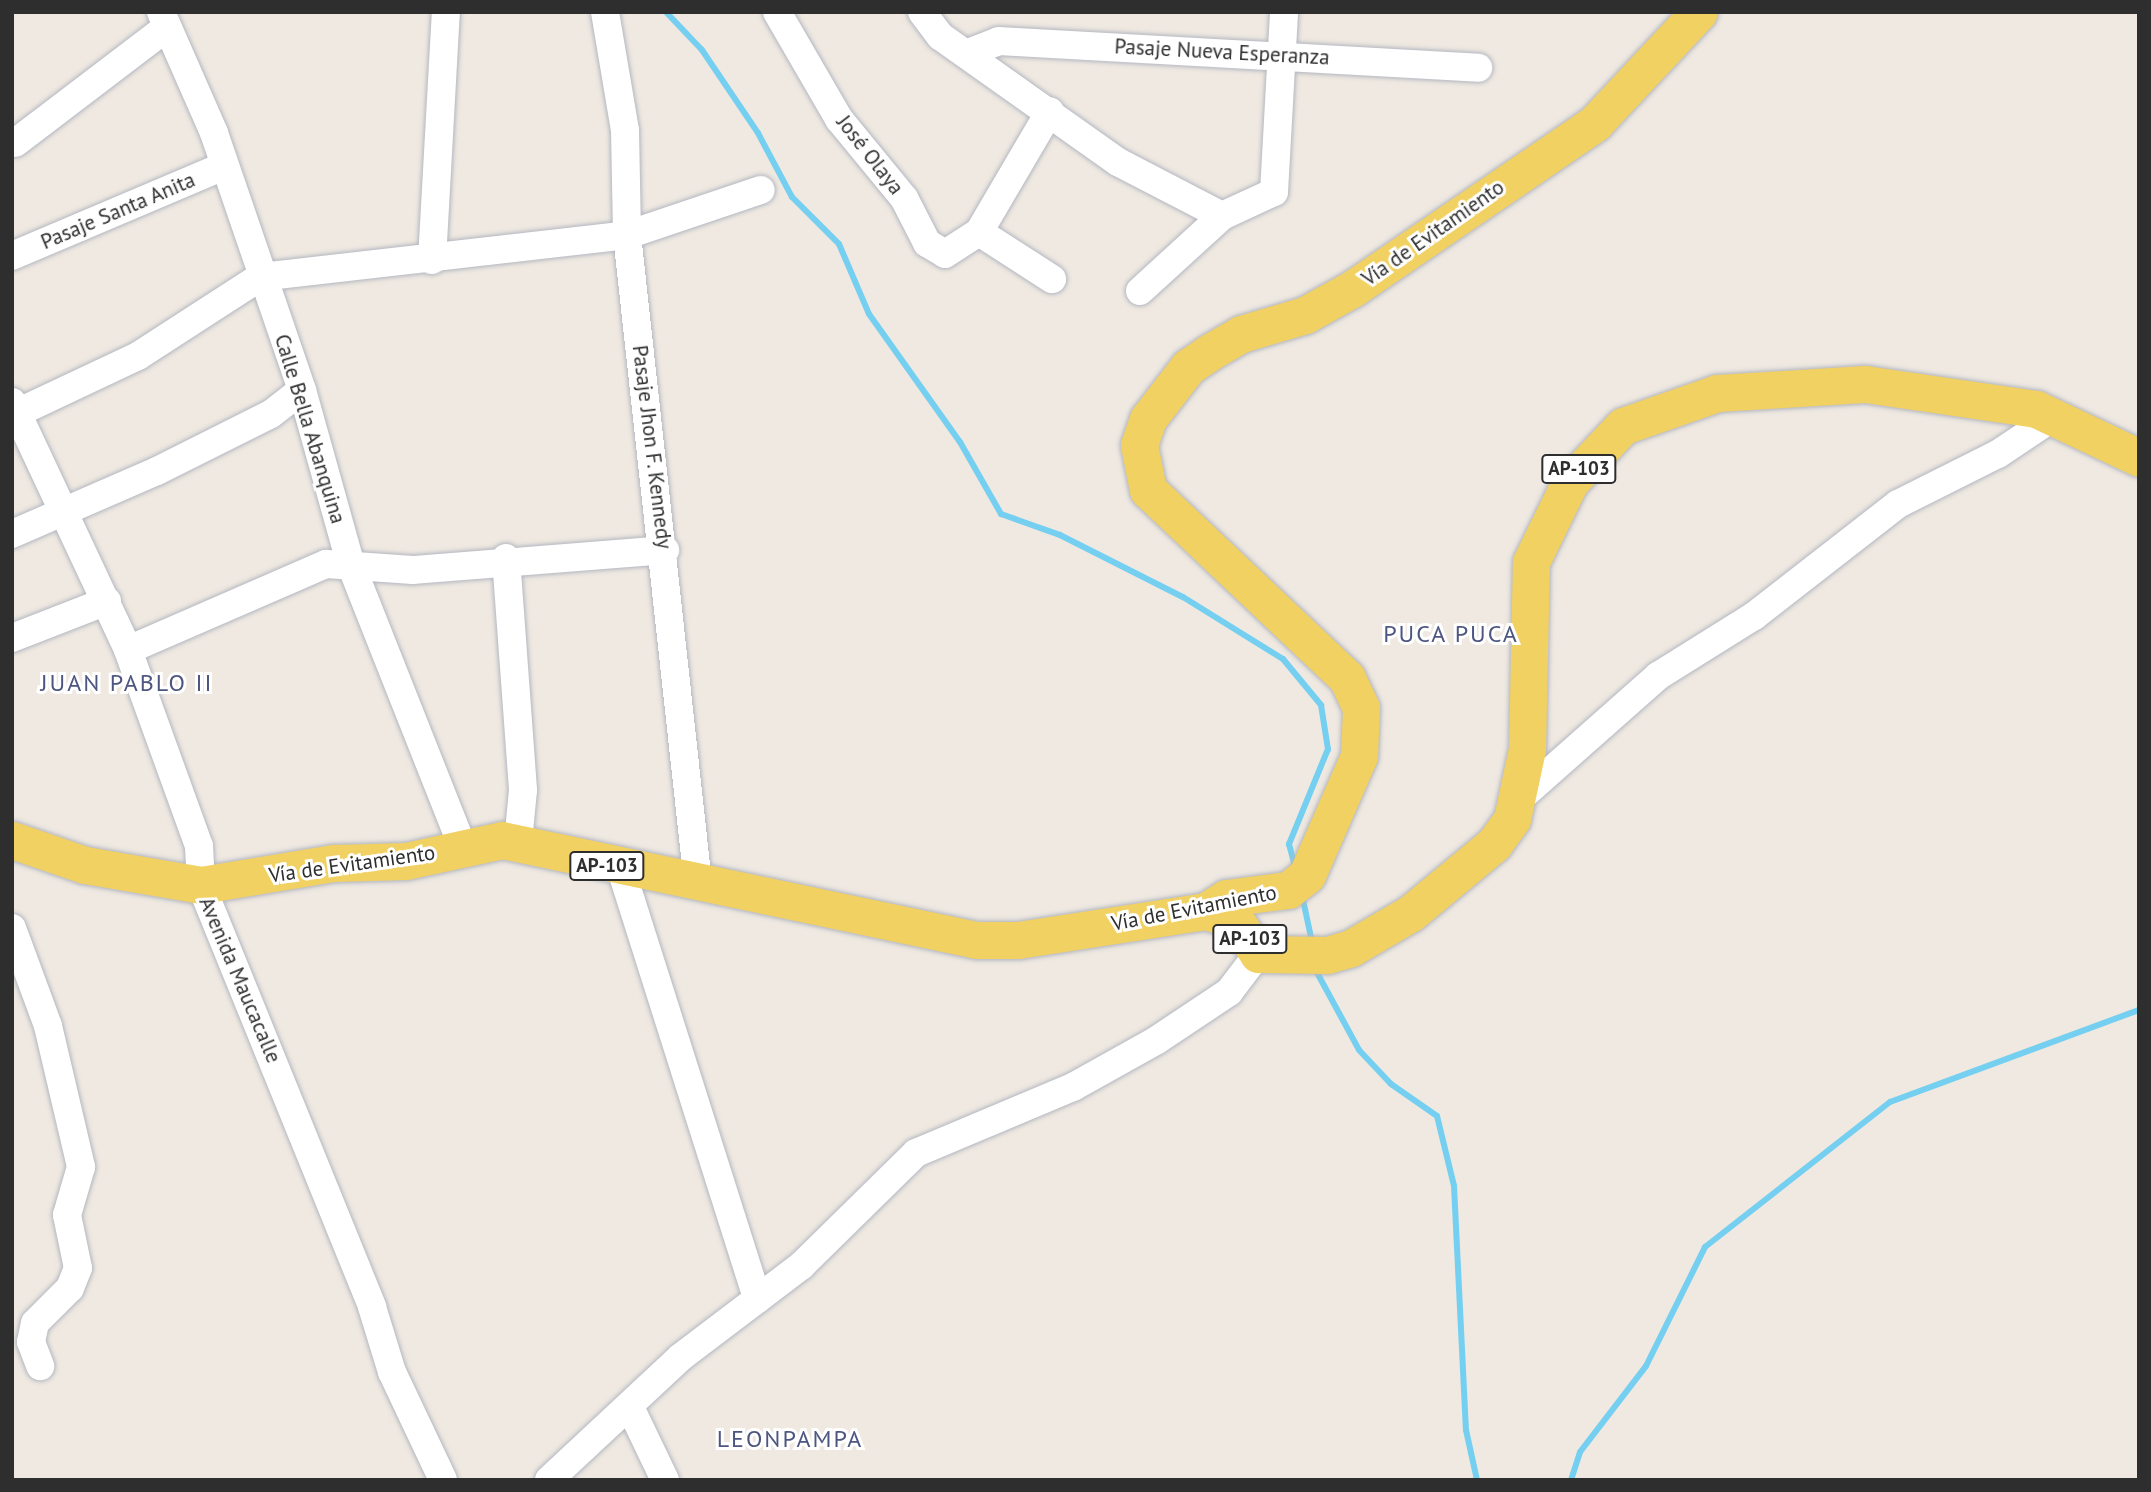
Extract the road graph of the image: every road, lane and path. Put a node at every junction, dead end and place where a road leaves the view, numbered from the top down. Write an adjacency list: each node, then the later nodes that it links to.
1 (446, 12): 19 (street)
2 (605, 12): 17 (street, Pasaje Jhon F. Kennedy)
3 (778, 12): 16 (street, José Olaya)
4 (922, 12): 8 (street)
5 (1284, 12): 9 (street)
6 (1699, 12): 42 (main road, Vía de Evitamiento)
7 (164, 20): 12 (street); 13 (street, Calle Bella Abanquina)
8 (968, 53): 9 (street, Pasaje Nueva Esperanza); 11 (street)
9 (1281, 56): 10 (street, Pasaje Nueva Esperanza); 15 (street)
10 (1478, 68)
11 (1050, 111): 15 (street); 16 (street)
12 (15, 143)
13 (224, 166): 18 (street, Pasaje Santa Anita); 20 (street, Calle Bella Abanquina)
14 (761, 190): 17 (street)
15 (1223, 216): 22 (street)
16 (979, 232): 21 (street)
17 (627, 235): 19 (street); 29 (street, Pasaje Jhon F. Kennedy)
18 (12, 256)
19 (432, 260): 20 (street)
20 (260, 277): 23 (street, Calle Bella Abanquina); 24 (street)
21 (1052, 279)
22 (1140, 291)
23 (302, 390): 27 (street); 31 (street, Calle Bella Abanquina)
24 (14, 407): 27 (street, Avenida Maucacalle)
25 (2055, 416): 26 (main road, AP-103); 35 (street); 35 (main road, AP-103)
26 (2139, 458)
27 (68, 510): 28 (street); 32 (street, Avenida Maucacalle)
28 (12, 534)
29 (665, 550): 30 (street); 40 (street, Pasaje Jhon F. Kennedy)
30 (506, 558): 31 (street); 37 (street)
31 (351, 565): 34 (street); 38 (street, Calle Bella Abanquina)
32 (107, 601): 33 (street); 34 (street, Avenida Maucacalle)
33 (12, 638)
34 (128, 650): 41 (street, Avenida Maucacalle)
35 (1519, 799): 44 (main road, AP-103)
36 (12, 840): 41 (main road, Vía de Evitamiento / AP-103)
37 (519, 842): 38 (main road, Vía de Evitamiento / AP-103); 39 (main road, Vía de Evitamiento / AP-103)
38 (462, 845): 41 (main road, Vía de Evitamiento / AP-103)
39 (621, 869): 40 (main road, Vía de Evitamiento / AP-103); 45 (street)
40 (698, 883): 42 (main road, Vía de Evitamiento / AP-103)
41 (201, 885): 48 (street, Avenida Maucacalle)
42 (1206, 911): 44 (main road, AP-103)
43 (12, 928): 46 (street)
44 (1258, 954): 45 (street)
45 (757, 1299): 47 (street)
46 (40, 1366)
47 (630, 1407): 49 (street); 50 (street)
48 (443, 1480)
49 (549, 1480)
50 (665, 1480)

